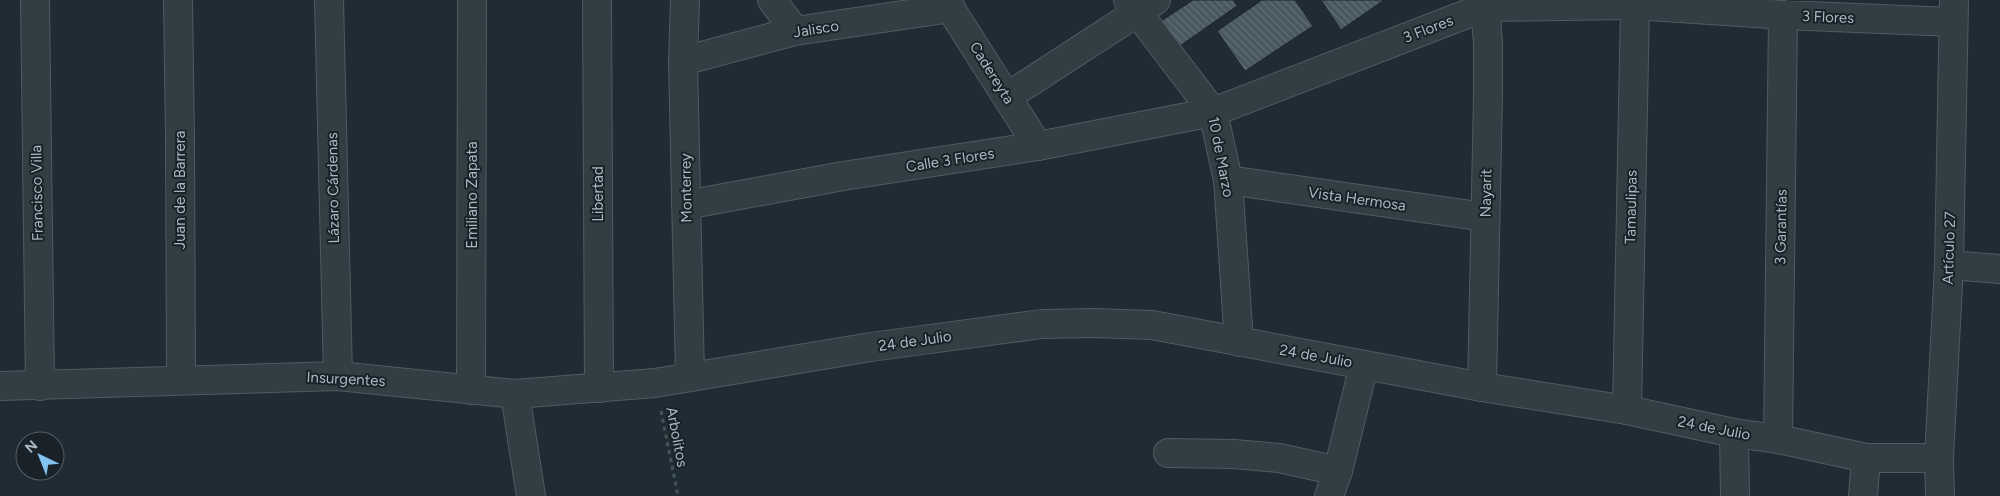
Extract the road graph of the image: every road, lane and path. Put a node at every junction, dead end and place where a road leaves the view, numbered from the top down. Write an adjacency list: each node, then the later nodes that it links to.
1 (35, 0): 32 (street, Francisco Villa)
2 (178, 0): 29 (street, Juan de la Barrera)
3 (329, 0): 27 (street, Lázaro Cárdenas)
4 (472, 0): 35 (street, Emiliano Zapata)
5 (597, 0): 34 (street, Libertad)
6 (685, 0): 16 (street, Monterrey)
7 (772, 0): 15 (street)
8 (1482, 3): 12 (street, 3 Flores); 18 (street, 3 Flores); 22 (street, Nayarit)
9 (1667, 3): 12 (street, 3 Flores); 14 (street, 3 Flores)
10 (948, 4): 15 (street, Jalisco); 17 (street, Cadereyta)
11 (1140, 4): 17 (street); 18 (street, 10 de Marzo)
12 (1635, 5): 37 (street, Tamaulipas)
13 (1954, 11): 14 (street, 3 Flores); 23 (street, Artículo 27)
14 (1783, 15): 39 (street, 3 Garantías)
15 (795, 31): 16 (street, Jalisco)
16 (683, 61): 21 (street, Monterrey)
17 (1007, 97): 19 (street, Cadereyta)
18 (1213, 112): 19 (street, Calle 3 Flores); 20 (street, 10 de Marzo)
19 (1038, 146): 21 (street, Calle 3 Flores)
20 (1228, 180): 22 (street, Vista Hermosa); 25 (street, 10 de Marzo)
21 (686, 205): 28 (street, Monterrey)
22 (1485, 217): 33 (street, Nayarit)
23 (1949, 265): 24 (street); 42 (street, Artículo 27)
24 (2000, 269)
25 (1239, 342): 26 (street, 24 de Julio); 28 (street, 24 de Julio)
26 (1364, 365): 33 (street, 24 de Julio); 43 (street)
27 (338, 376): 29 (street, Insurgentes); 35 (street, Insurgentes)
28 (690, 376): 30 (street, Insurgentes)
29 (181, 380): 32 (street, Insurgentes)
30 (655, 383): 34 (street, Insurgentes); 45 (path, Arbolitos)
31 (0, 386): 32 (street, Insurgentes)
32 (40, 386)
33 (1482, 387): 37 (street, 24 de Julio)
34 (599, 388): 36 (street, Insurgentes)
35 (471, 390): 36 (street, Insurgentes)
36 (515, 394): 44 (street)
37 (1627, 410): 38 (street, 24 de Julio)
38 (1734, 432): 39 (street, 24 de Julio); 47 (street)
39 (1778, 439): 41 (street, 24 de Julio)
40 (1168, 453): 43 (street)
41 (1866, 458): 42 (street, 24 de Julio); 48 (street)
42 (1939, 458): 49 (street, Artículo 27)
43 (1338, 471): 46 (street)
44 (531, 496)
45 (678, 496)
46 (1329, 496)
47 (1735, 496)
48 (1863, 496)
49 (1940, 496)

